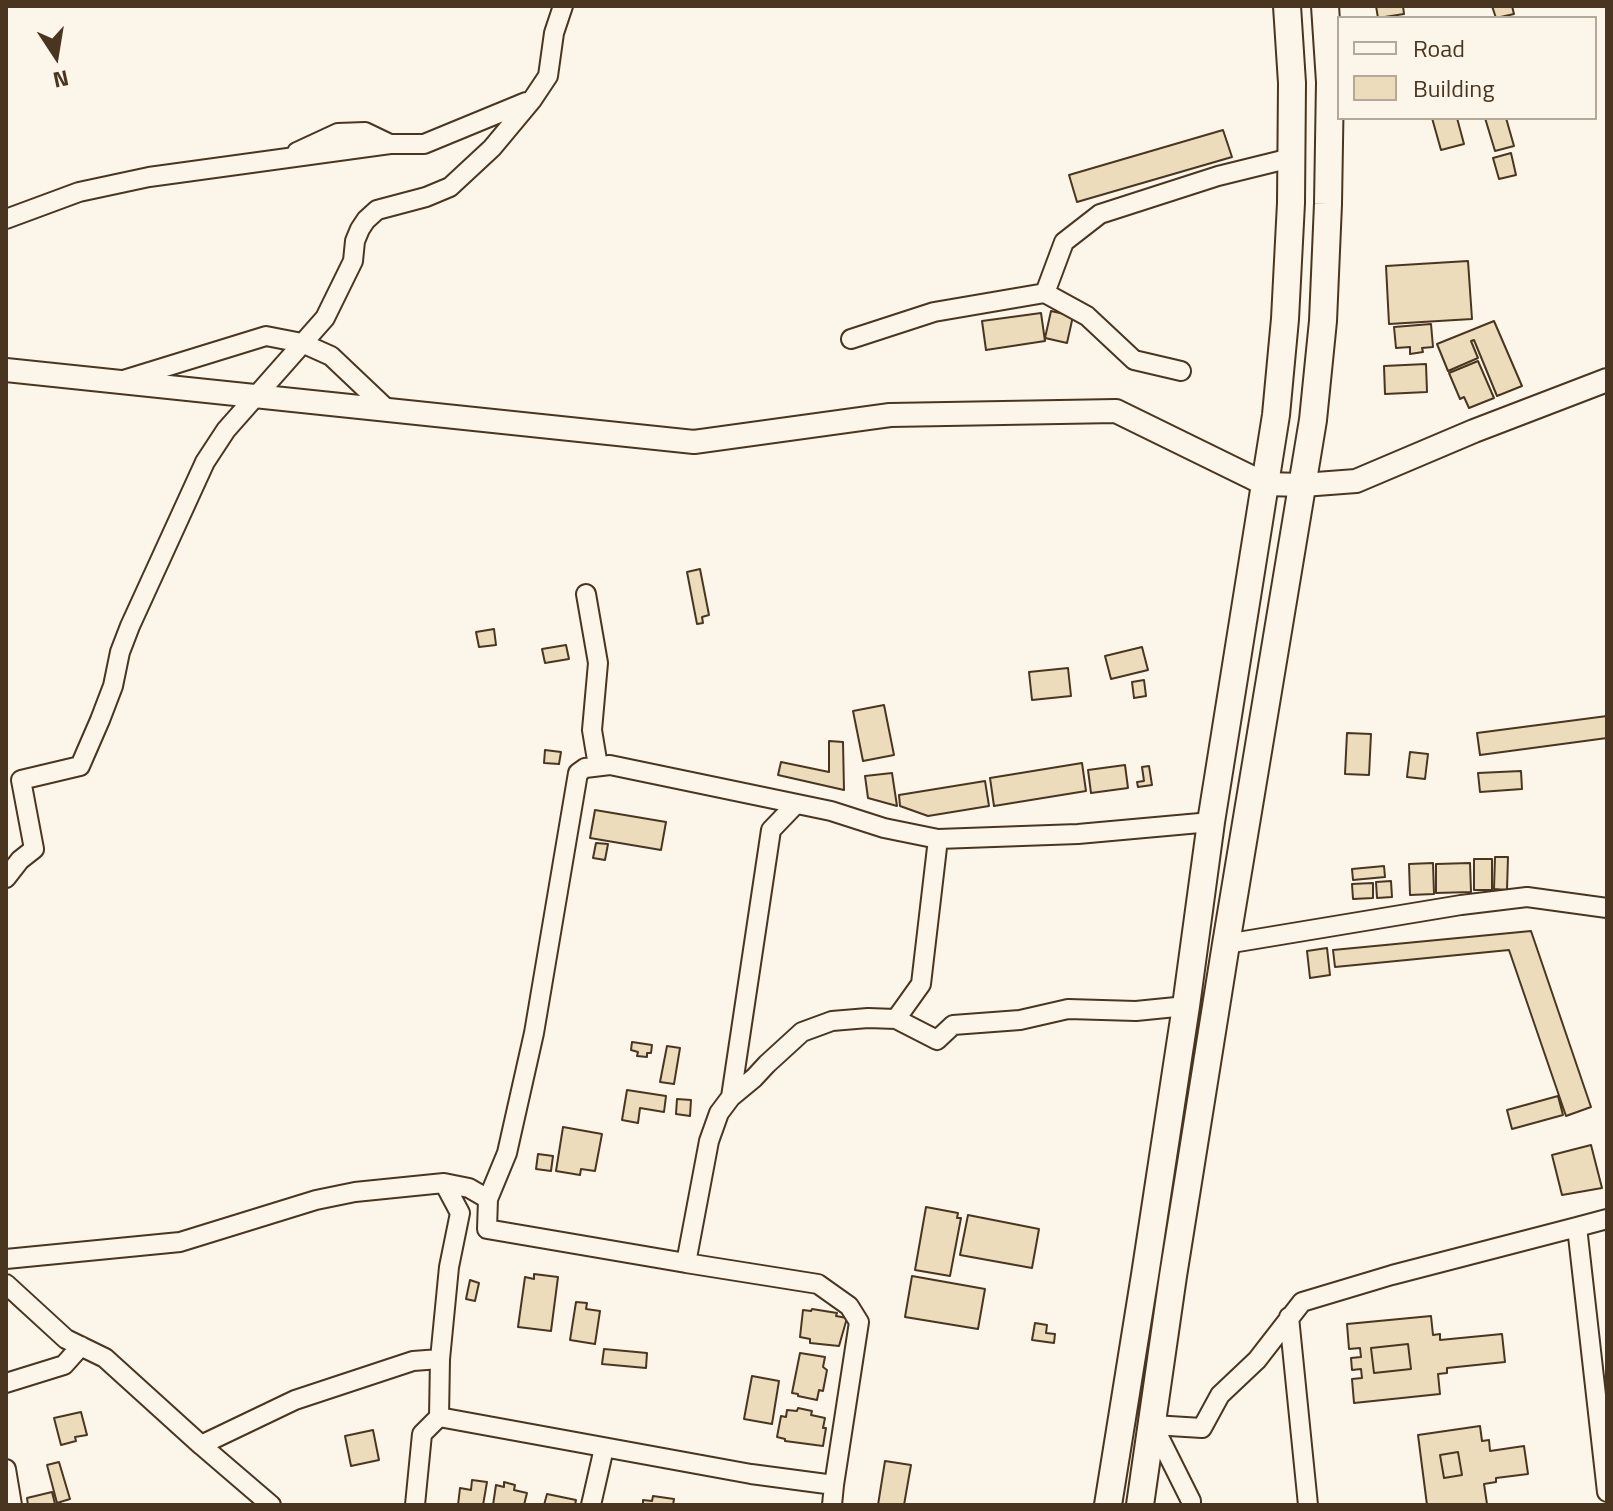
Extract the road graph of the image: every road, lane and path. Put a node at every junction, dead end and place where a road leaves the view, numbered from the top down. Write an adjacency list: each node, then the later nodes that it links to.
1 (563, 6): 4 (street)
2 (1287, 6): 5 (highway)
3 (1325, 6): 17 (highway)
4 (532, 100): 6 (street); 9 (street)
5 (1291, 158): 7 (street); 16 (highway)
6 (6, 219)
7 (1045, 293): 8 (street); 11 (street)
8 (851, 339)
9 (302, 343): 13 (street); 14 (street); 15 (street)
10 (6, 370): 13 (main road)
11 (1181, 371)
12 (1607, 380): 17 (main road)
13 (115, 382): 14 (main road)
14 (257, 397): 15 (main road); 23 (street)
15 (389, 411): 16 (main road)
16 (1265, 484): 17 (main road); 21 (highway)
17 (1303, 485): 25 (highway)
18 (586, 594): 19 (street)
19 (598, 766): 20 (street); 30 (street)
20 (796, 804): 22 (street); 28 (street)
21 (1211, 822): 22 (street); 26 (highway)
22 (938, 839): 27 (street)
23 (6, 878)
24 (1607, 908): 25 (street)
25 (1226, 944): 41 (highway)
26 (1186, 1006): 27 (street); 52 (highway)
27 (896, 1019): 28 (street)
28 (731, 1097): 34 (street)
29 (444, 1183): 30 (street); 33 (street); 38 (street)
30 (488, 1199): 34 (street)
31 (1607, 1219): 32 (street)
32 (1577, 1227): 36 (street); 46 (street)
33 (6, 1259)
34 (686, 1263): 45 (street)
35 (6, 1284): 37 (street)
36 (1289, 1317): 41 (street); 55 (street)
37 (81, 1346): 39 (street); 42 (street)
38 (440, 1359): 40 (street); 42 (street)
39 (6, 1383)
40 (439, 1417): 43 (street); 49 (street)
41 (1153, 1425): 53 (highway); 54 (street)
42 (201, 1445): 48 (street)
43 (604, 1448): 45 (street); 50 (street)
44 (6, 1469): 47 (street)
45 (834, 1485): 51 (street)
46 (1607, 1492)
47 (12, 1505)
48 (271, 1505)
49 (415, 1505)
50 (591, 1505)
51 (832, 1505)
52 (1108, 1505)
53 (1140, 1505)
54 (1191, 1505)
55 (1308, 1505)

